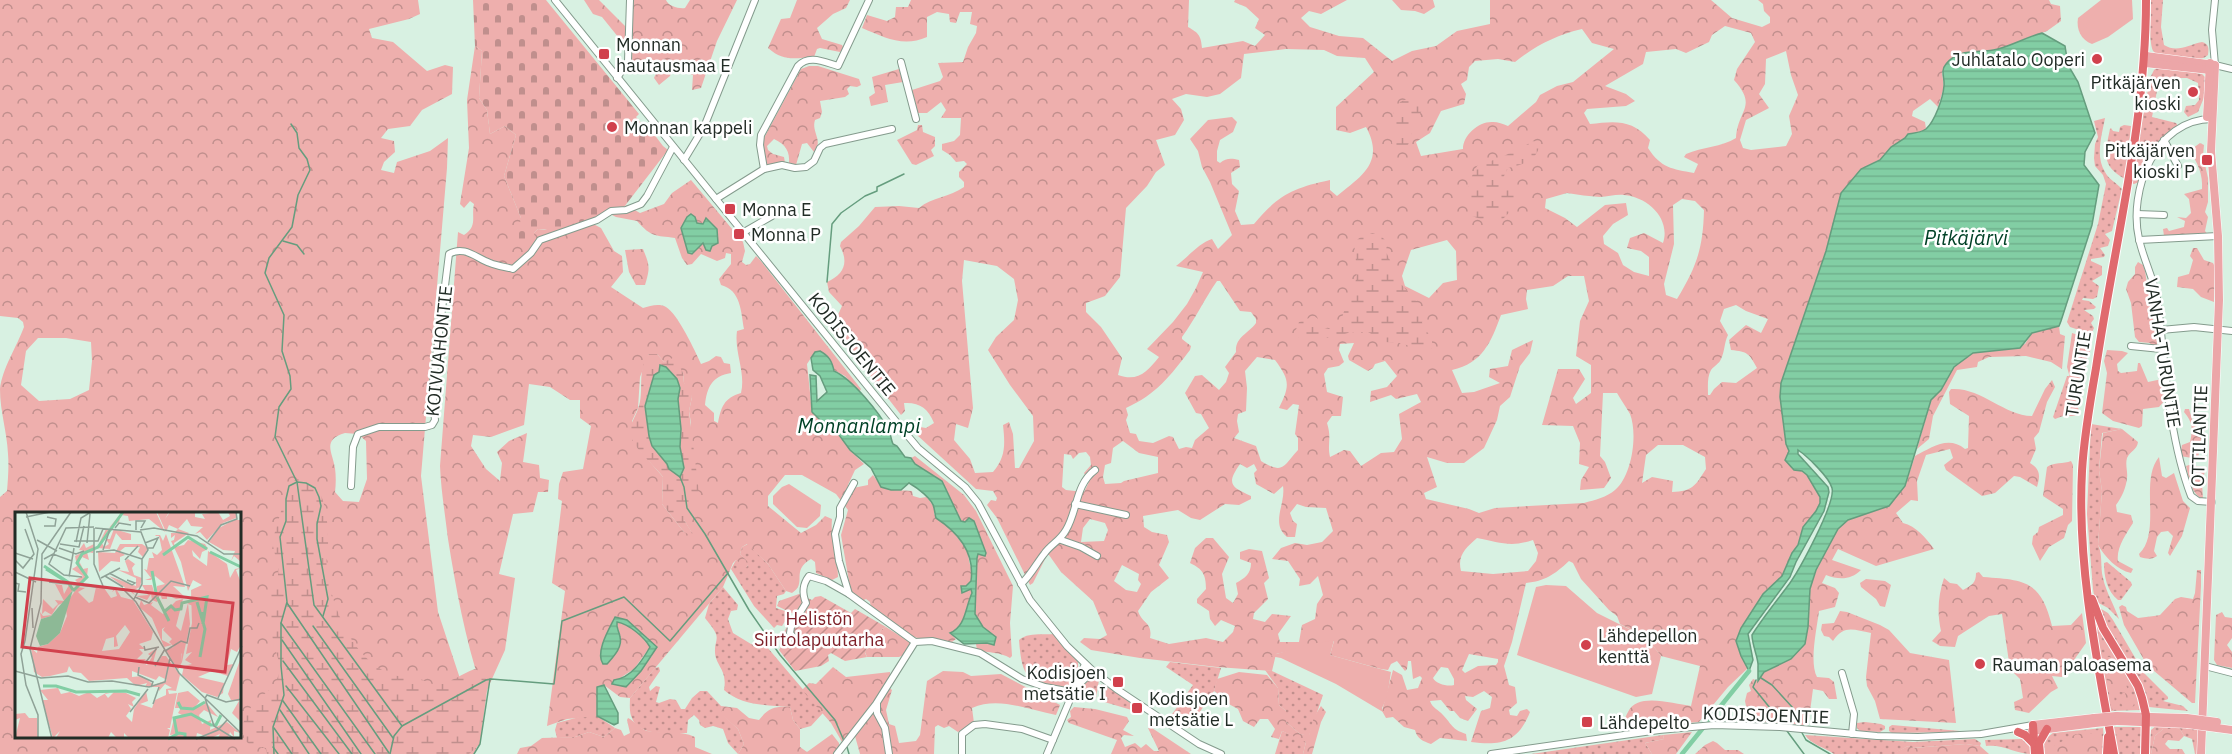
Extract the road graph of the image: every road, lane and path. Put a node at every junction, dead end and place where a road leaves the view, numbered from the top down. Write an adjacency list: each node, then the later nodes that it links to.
1 (555, 0): 11 (street, KODISJOENTIE)
2 (630, 0): 11 (street)
3 (755, 0): 17 (street)
4 (869, 0): 19 (street)
5 (2146, 0): 7 (highway, TURUNTIE)
6 (2215, 0): 9 (street)
7 (2146, 60): 9 (main road); 40 (highway, TURUNTIE)
8 (901, 62): 12 (street)
9 (2213, 67): 10 (street); 13 (main road, OTTILANTIE)
10 (2232, 70)
11 (617, 78): 16 (street, KODISJOENTIE)
12 (916, 119)
13 (2210, 119): 15 (street, VANHA-TURUNTIE); 25 (main road, OTTILANTIE)
14 (892, 129): 19 (street)
15 (2164, 140): 18 (street); 21 (street, VANHA-TURUNTIE)
16 (673, 147): 17 (street, KODISJOENTIE); 34 (street, KOIVUAHONTIE)
17 (684, 160): 20 (street, KODISJOENTIE)
18 (2178, 166)
19 (764, 169): 20 (street)
20 (716, 199): 24 (street, KODISJOENTIE)
21 (2137, 214): 22 (street); 26 (street, VANHA-TURUNTIE)
22 (2164, 214)
23 (772, 216): 24 (street)
24 (744, 232): 41 (street, KODISJOENTIE)
25 (2218, 236): 26 (street); 28 (main road, OTTILANTIE)
26 (2139, 240): 27 (street, VANHA-TURUNTIE)
27 (2161, 330): 28 (street); 31 (street, VANHA-TURUNTIE)
28 (2218, 330): 29 (street); 35 (main road, OTTILANTIE)
29 (2232, 331)
30 (2131, 346): 31 (street)
31 (2162, 349): 35 (street, VANHA-TURUNTIE)
32 (1095, 470): 36 (street)
33 (854, 483): 42 (street)
34 (351, 486)
35 (2211, 502): 46 (main road, OTTILANTIE)
36 (1075, 504): 37 (street); 38 (street)
37 (1126, 515)
38 (1061, 540): 39 (street); 41 (street)
39 (1096, 556)
40 (2086, 579): 52 (highway); 54 (highway, TURUNTIE)
41 (1021, 584): 45 (street, KODISJOENTIE)
42 (849, 594): 43 (street); 44 (street)
43 (915, 642): 50 (street); 51 (street)
44 (798, 644)
45 (1085, 664): 47 (street, KODISJOENTIE); 50 (street)
46 (2205, 666): 49 (street); 76 (main road, OTTILANTIE)
47 (1093, 671): 50 (street); 69 (street, KODISJOENTIE)
48 (1842, 673): 62 (street)
49 (2232, 673)
50 (1072, 691): 63 (street)
51 (876, 704): 65 (street); 66 (street)
52 (2146, 718): 54 (main road, KODISJOENTIE); 55 (main road, KODISJOENTIE, bridge); 75 (highway)
53 (2094, 720): 54 (main road, KODISJOENTIE, bridge); 57 (main road, KODISJOENTIE); 58 (main road, KODISJOENTIE)
54 (2114, 721): 73 (highway); 74 (highway, TURUNTIE)
55 (2217, 725): 56 (main road); 59 (main road)
56 (2232, 725)
57 (2034, 729): 58 (main road, KODISJOENTIE); 60 (street, KODISJOENTIE); 61 (street, KODISJOENTIE); 64 (highway)
58 (2047, 729): 64 (highway)
59 (2232, 730)
60 (2004, 731): 61 (street, KODISJOENTIE); 62 (street, KODISJOENTIE)
61 (2018, 732): 64 (highway)
62 (1852, 734): 70 (street, KODISJOENTIE)
63 (1053, 740): 67 (street); 68 (street)
64 (2036, 743): 71 (highway); 72 (highway)
65 (837, 754)
66 (889, 754)
67 (962, 754)
68 (1047, 754)
69 (1221, 754)
70 (1491, 754)
71 (2035, 754)
72 (2040, 754)
73 (2107, 754)
74 (2114, 754)
75 (2145, 754)
76 (2201, 754)

